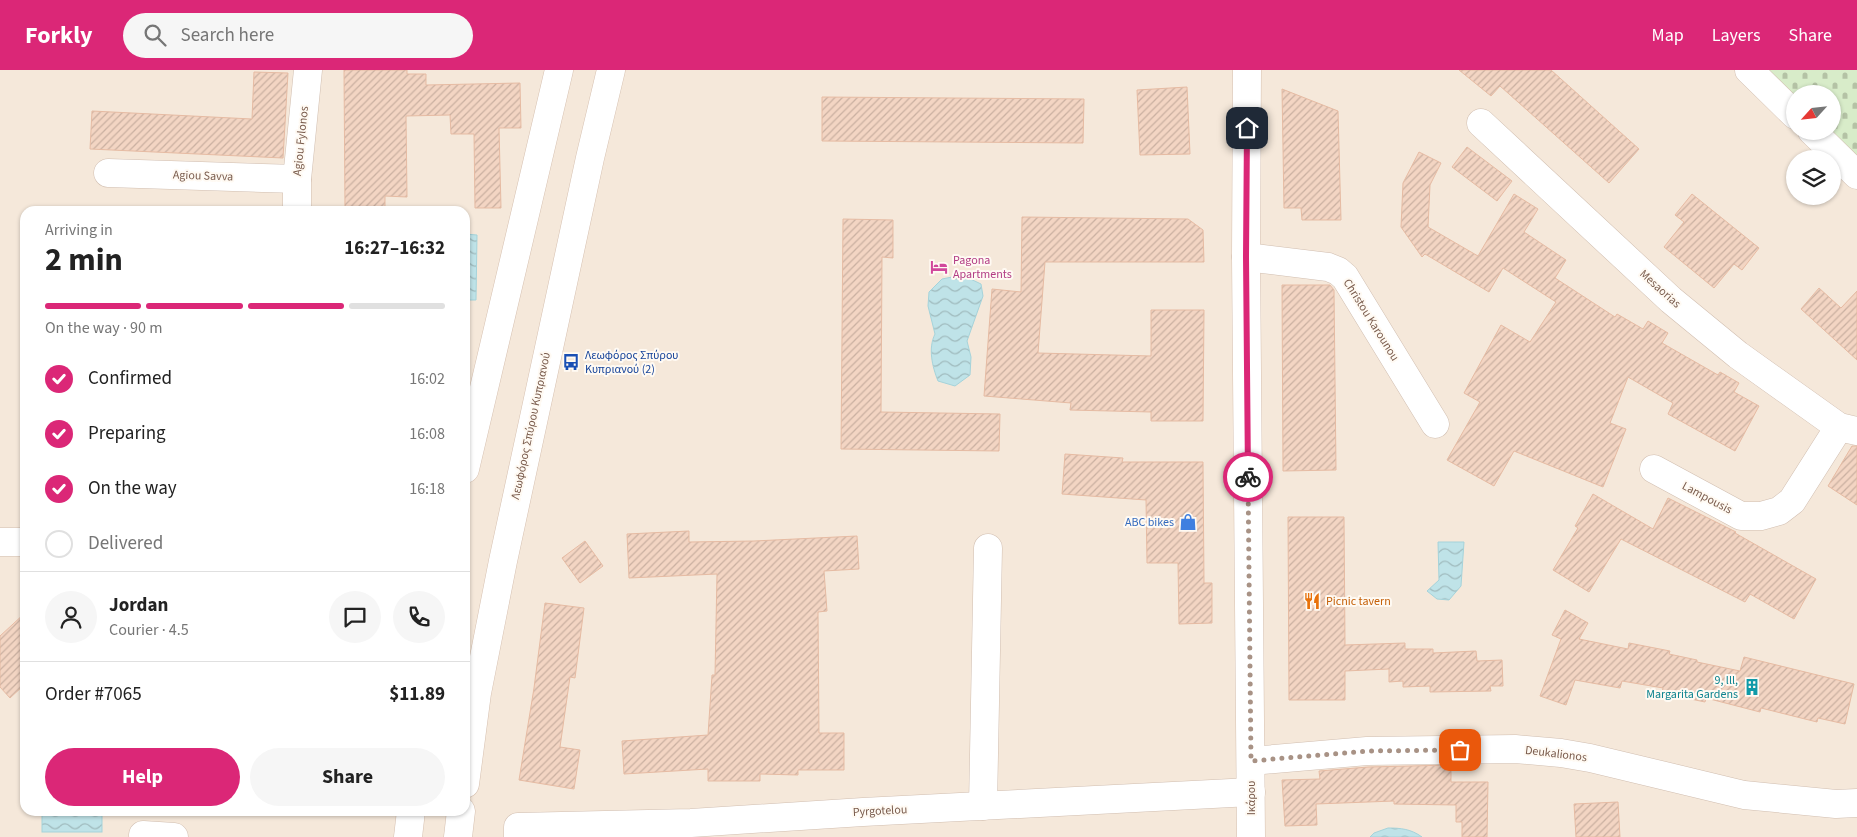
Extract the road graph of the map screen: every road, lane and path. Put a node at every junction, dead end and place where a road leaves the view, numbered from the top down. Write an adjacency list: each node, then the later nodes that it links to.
1 (308, 70): 11 (street, Agiou Fylonos)
2 (560, 70): 16 (street)
3 (611, 70): 21 (street, Λεωφόρος Σπύρου Κυπριανού)
4 (1248, 70): 13 (street, Ικάρου)
5 (1749, 70): 6 (street)
6 (1786, 106)
7 (1480, 123): 15 (street, Mesaorias)
8 (1821, 140): 10 (street)
9 (108, 172): 11 (street, Agiou Savva)
10 (1857, 175)
11 (297, 179): 12 (street, Agiou Fylonos)
12 (297, 206)
13 (1246, 257): 14 (street, Christou Karounou); 22 (street, Ικάρου)
14 (1435, 424)
15 (1848, 429): 17 (street, Lampousis)
16 (470, 448)
17 (1654, 469)
18 (0, 542): 19 (street)
19 (20, 542)
20 (988, 548): 25 (street)
21 (470, 749)
22 (1251, 761): 23 (street, Ικάρου); 24 (street, Deukalionos)
23 (1251, 792): 25 (street, Pyrgotelou); 33 (street, Ικάρου)
24 (1857, 803)
25 (983, 806): 32 (street, Pyrgotelou)
26 (410, 816): 30 (street)
27 (460, 816): 31 (street)
28 (143, 835): 29 (street)
29 (174, 837)
30 (408, 837)
31 (458, 837)
32 (518, 837)
33 (1251, 837)

